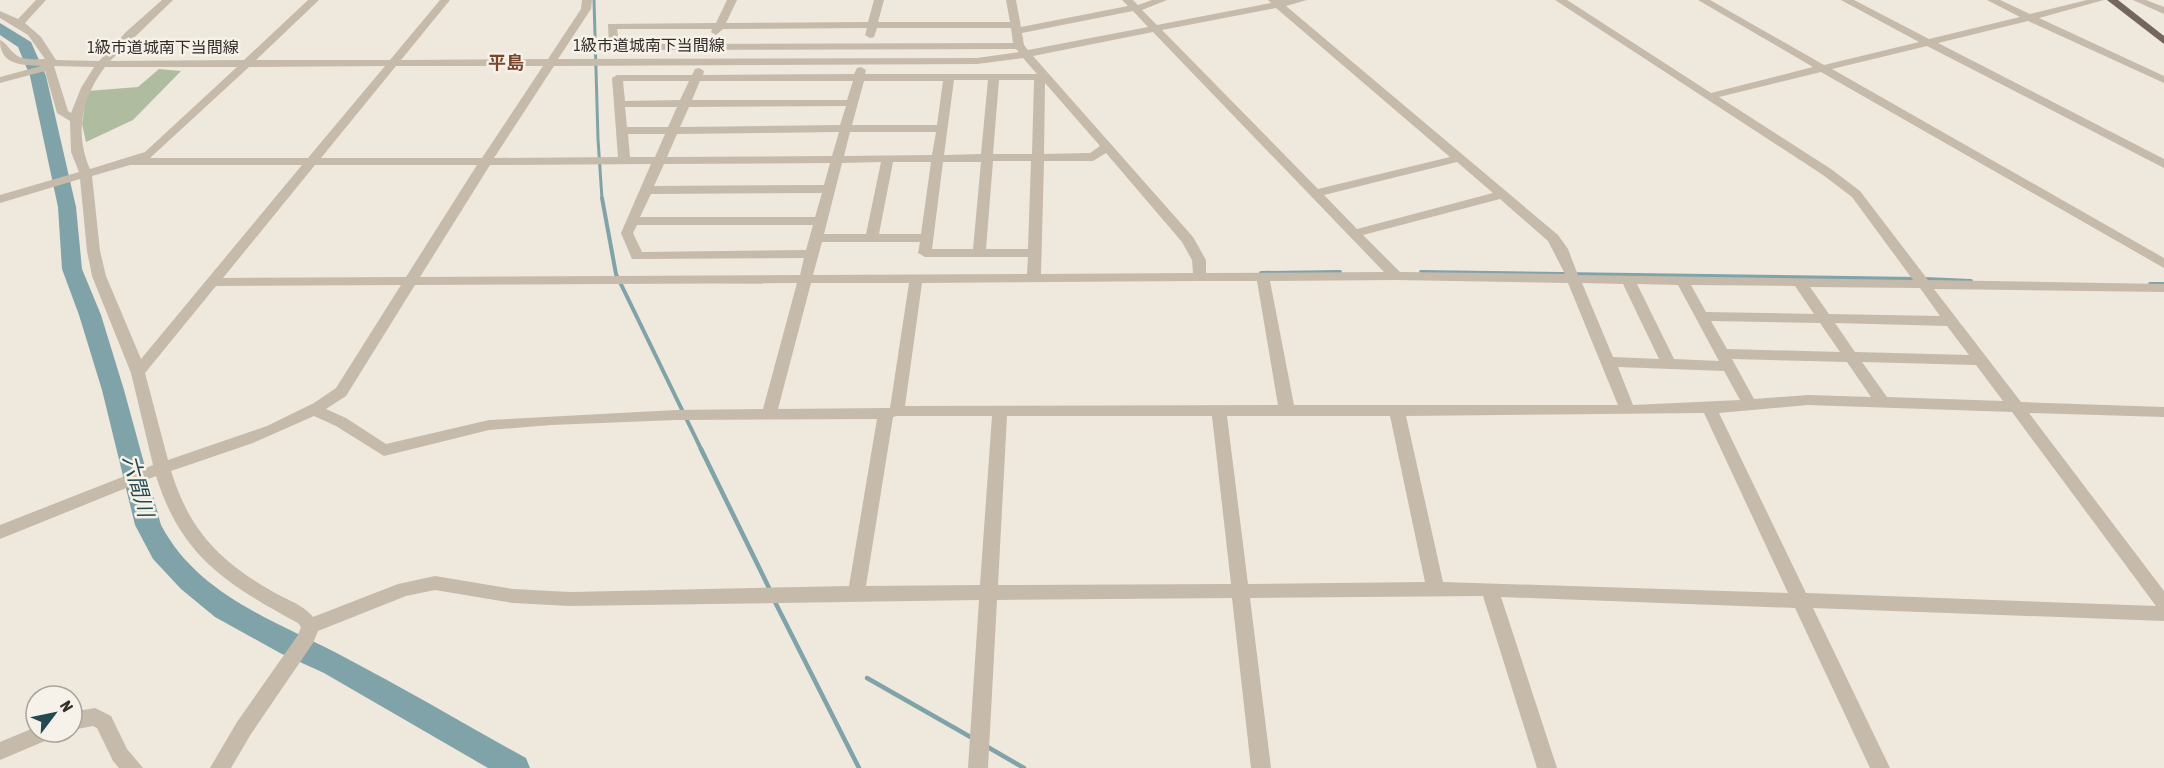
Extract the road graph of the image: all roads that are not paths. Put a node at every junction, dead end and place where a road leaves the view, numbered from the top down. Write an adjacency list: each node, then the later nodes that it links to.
1 (41, 0): 24 (street)
2 (168, 0): 40 (street)
3 (314, 0): 38 (street)
4 (445, 0): 39 (street)
5 (587, 0): 36 (street)
6 (732, 0): 26 (street)
7 (879, 0): 25 (street)
8 (1011, 0): 27 (street)
9 (1127, 0): 20 (street)
10 (1162, 0): 20 (street)
11 (1302, 0): 19 (street, 1級市道城南下当間線)
12 (1560, 0): 51 (street)
13 (1703, 0): 42 (street)
14 (1846, 0): 30 (street)
15 (1992, 0): 23 (street)
16 (2099, 0): 23 (street)
17 (2112, 0): 29 (main road)
18 (2138, 0): 21 (street)
19 (1276, 2): 28 (street, 1級市道城南下当間線); 61 (street)
20 (1136, 9): 27 (street); 28 (street)
21 (2164, 11)
22 (0, 14): 24 (street)
23 (2027, 16): 30 (street); 50 (street)
24 (19, 24): 41 (street)
25 (872, 25): 26 (street); 27 (street); 33 (street)
26 (719, 26): 32 (street); 32 (street)
27 (1015, 28): 34 (street)
28 (1155, 29): 34 (street, 1級市道城南下当間線); 76 (street)
29 (2164, 41)
30 (1929, 42): 42 (street); 72 (street)
31 (0, 43): 43 (street)
32 (709, 47): 33 (street); 37 (street)
33 (867, 47): 34 (street); 35 (street)
34 (1023, 50): 35 (street, 1級市道城南下当間線); 48 (street)
35 (863, 61): 37 (street, 1級市道城南下当間線); 45 (street)
36 (551, 62): 37 (street, 1級市道城南下当間線); 39 (street, 1級市道城南下当間線); 67 (street)
37 (703, 62): 44 (street)
38 (250, 63): 39 (street, 1級市道城南下当間線); 40 (street, 1級市道城南下当間線); 70 (street)
39 (395, 63): 71 (street)
40 (104, 64): 41 (street, 1級市道城南下当間線); 55 (street)
41 (47, 65): 43 (street, 1級市道城南下当間線); 55 (street)
42 (1821, 68): 51 (street); 88 (street)
43 (24, 69): 49 (street, 1級市道城南下当間線)
44 (696, 77): 45 (street); 53 (street); 54 (street)
45 (859, 77): 46 (street); 52 (street)
46 (949, 77): 47 (street); 56 (street)
47 (994, 77): 48 (street); 63 (street)
48 (1042, 77): 60 (street); 64 (street)
49 (0, 80)
50 (2164, 80)
51 (1712, 96): 98 (street)
52 (852, 103): 54 (street); 57 (street)
53 (620, 104): 54 (street); 59 (street)
54 (684, 104): 58 (street)
55 (76, 120): 73 (street)
56 (941, 128): 57 (street); 62 (street)
57 (845, 129): 58 (street); 65 (street)
58 (672, 130): 59 (street); 69 (street)
59 (622, 131): 68 (street)
60 (1108, 146): 64 (street); 91 (street)
61 (1459, 158): 76 (street); 77 (street)
62 (938, 159): 63 (street); 66 (street); 84 (street)
63 (988, 159): 64 (street); 85 (street)
64 (1038, 159): 86 (street)
65 (837, 160): 66 (street); 69 (street); 74 (street)
66 (887, 160): 83 (street)
67 (486, 161): 68 (street); 71 (street); 99 (street)
68 (624, 161): 69 (street)
69 (658, 161): 75 (street)
70 (135, 162): 71 (street); 73 (street)
71 (309, 163): 100 (street)
72 (2164, 164)
73 (83, 177): 78 (street); 111 (street)
74 (830, 189): 75 (street); 80 (street)
75 (647, 190): 79 (street)
76 (1317, 193): 81 (street)
77 (1502, 195): 81 (street); 89 (street)
78 (0, 199)
79 (632, 220): 80 (street); 87 (street)
80 (822, 221): 82 (street)
81 (1355, 233): 90 (street)
82 (817, 238): 83 (street); 87 (street)
83 (872, 238): 84 (street)
84 (927, 238): 85 (street)
85 (979, 253): 86 (street)
86 (1035, 253): 96 (street)
87 (813, 254): 94 (street)
88 (2164, 264)
89 (1571, 274): 90 (street); 93 (street); 109 (street)
90 (1396, 276): 92 (street)
91 (1200, 278): 92 (street); 96 (street)
92 (1263, 278): 118 (street)
93 (1627, 278): 97 (street); 110 (street)
94 (806, 279): 95 (street); 99 (street); 124 (street)
95 (916, 279): 96 (street); 122 (street)
96 (1034, 279)
97 (1682, 280): 101 (street); 103 (street)
98 (1920, 280): 101 (street); 102 (street); 105 (street)
99 (412, 281): 100 (street); 116 (street)
100 (212, 282): 111 (street)
101 (1800, 283): 104 (street)
102 (2164, 288)
103 (1702, 315): 104 (street); 107 (street)
104 (1824, 318): 105 (street); 106 (street)
105 (1950, 321): 108 (street)
106 (1850, 357): 107 (street); 108 (street); 112 (street)
107 (1726, 360): 110 (street); 113 (street)
108 (1979, 360): 115 (street)
109 (1608, 362): 110 (street); 119 (street)
110 (1669, 364)
111 (138, 372): 125 (street)
112 (1883, 403): 113 (street); 115 (street)
113 (1750, 405): 114 (street)
114 (1709, 408): 119 (street); 132 (street)
115 (2016, 408): 123 (street); 133 (street)
116 (314, 410): 124 (street); 125 (street)
117 (1219, 410): 118 (street); 120 (street); 130 (street)
118 (1287, 410): 121 (street)
119 (1628, 410): 121 (street)
120 (1000, 411): 122 (street); 129 (street)
121 (1398, 411): 128 (street)
122 (891, 412): 124 (street); 131 (street)
123 (2164, 412)
124 (769, 415)
125 (157, 470): 126 (street); 135 (street)
126 (0, 532)
127 (1490, 589): 128 (street); 132 (street); 143 (street)
128 (1436, 591): 130 (street)
129 (990, 593): 130 (street); 131 (street); 141 (street)
130 (1242, 593): 142 (street)
131 (856, 595): 135 (street)
132 (1798, 598): 134 (street); 144 (street)
133 (2164, 604)
134 (2164, 614)
135 (308, 632): 140 (street)
136 (84, 719): 139 (street)
137 (24, 741): 138 (street)
138 (0, 751)
139 (133, 768)
140 (220, 768)
141 (978, 768)
142 (1261, 768)
143 (1546, 768)
144 (1880, 768)

